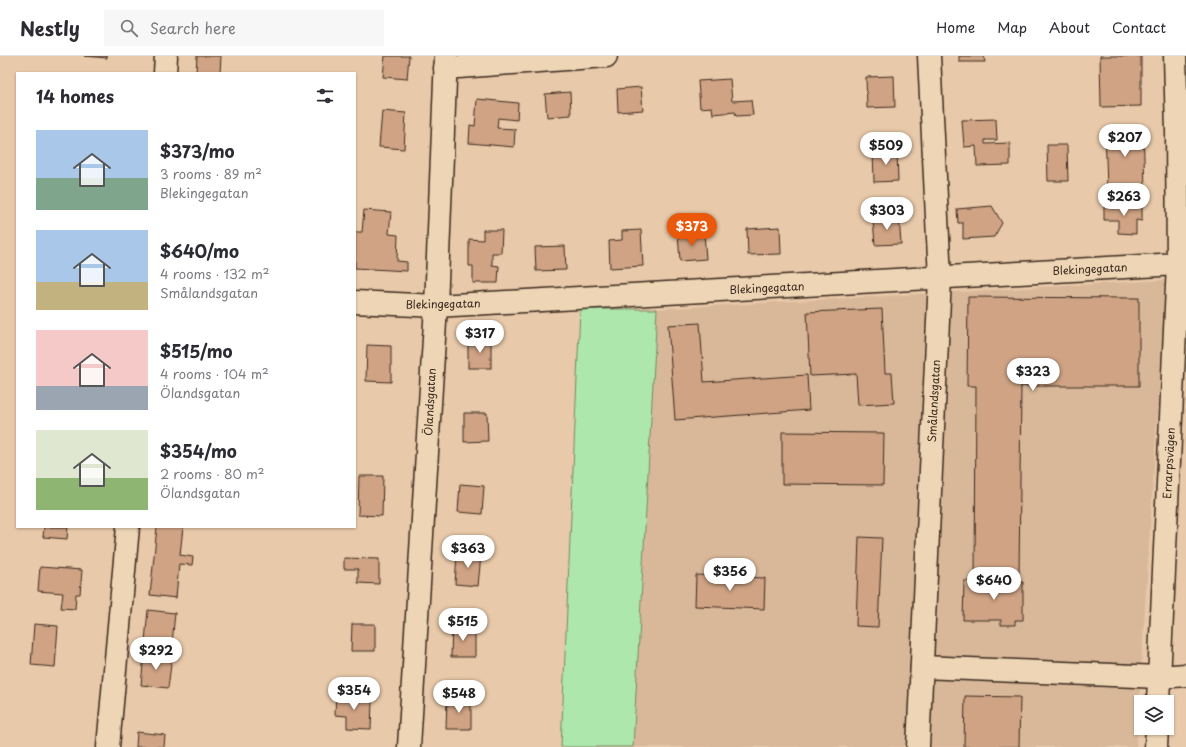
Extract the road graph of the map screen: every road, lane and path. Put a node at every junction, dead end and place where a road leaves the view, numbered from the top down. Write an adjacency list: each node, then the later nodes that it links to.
1 (166, 56): 6 (street)
2 (606, 56): 5 (street)
3 (929, 56): 8 (street, Smålandsgatan)
4 (1175, 56): 7 (street, Errarpsvägen)
5 (446, 62): 10 (street, Ölandsgatan)
6 (165, 72)
7 (1178, 264): 8 (street, Blekingegatan); 14 (street, Errarpsvägen)
8 (940, 278): 10 (street, Blekingegatan); 12 (street, Smålandsgatan)
9 (356, 302): 10 (street, Blekingegatan)
10 (436, 306): 18 (street, Ölandsgatan)
11 (128, 528): 17 (street)
12 (922, 668): 14 (street); 19 (street, Smålandsgatan)
13 (1186, 675): 14 (street)
14 (1159, 677): 15 (street, Errarpsvägen)
15 (1158, 695)
16 (1157, 735): 20 (street)
17 (108, 747)
18 (409, 747)
19 (918, 747)
20 (1156, 747)

